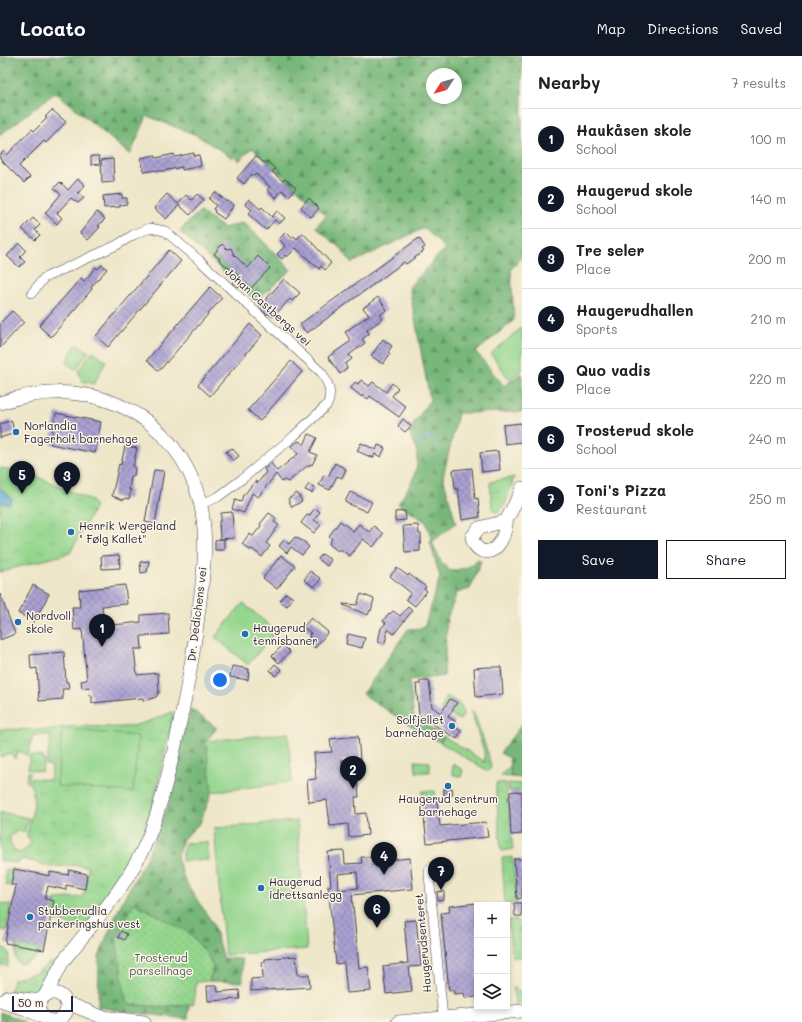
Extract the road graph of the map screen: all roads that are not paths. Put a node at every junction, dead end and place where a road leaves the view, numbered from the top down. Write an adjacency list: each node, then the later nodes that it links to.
1 (32, 293): 4 (street, Johan Castbergs vei)
2 (0, 403): 4 (street, Dr. Dedichens vei)
3 (522, 488): 5 (street)
4 (201, 504): 7 (street, Dr. Dedichens vei)
5 (506, 521)
6 (432, 867): 15 (street, Haugerudsenteret)
7 (72, 950): 9 (street, Dr. Dedichens vei); 10 (street, Dr. Dedichens vei)
8 (0, 996): 9 (street)
9 (43, 997): 10 (street); 14 (street)
10 (65, 1000): 13 (street); 16 (street)
11 (0, 1001): 14 (street)
12 (522, 1011): 15 (street)
13 (82, 1013): 16 (street); 17 (street)
14 (41, 1016): 16 (street)
15 (443, 1018): 18 (street)
16 (61, 1019)
17 (144, 1022)
18 (398, 1022)

